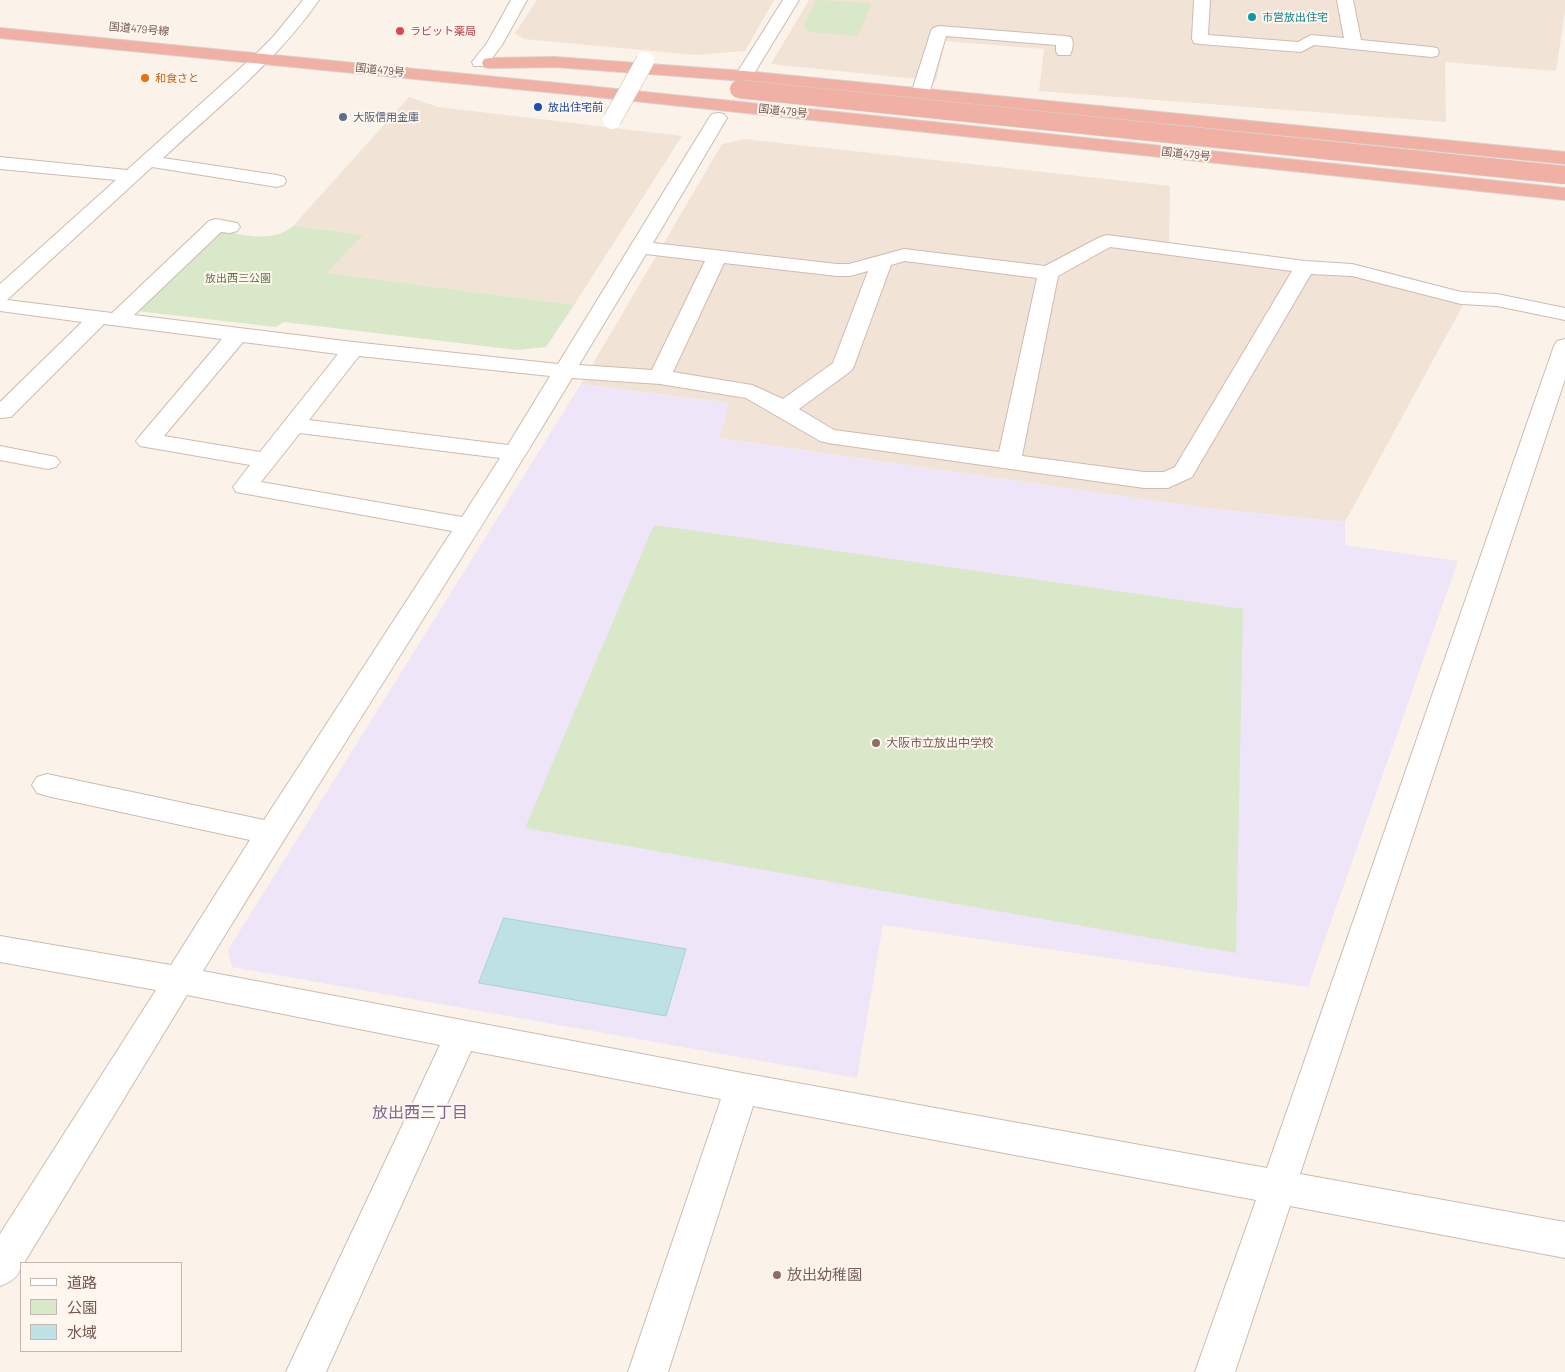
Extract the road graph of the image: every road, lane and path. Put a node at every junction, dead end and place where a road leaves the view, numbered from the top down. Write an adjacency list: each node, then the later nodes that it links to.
1 (311, 0): 9 (street)
2 (519, 0): 17 (street)
3 (791, 0): 19 (street)
4 (1202, 0): 11 (street)
5 (1345, 0): 11 (street)
6 (0, 18): 7 (highway)
7 (29, 20)
8 (0, 33): 14 (highway, 国道479号)
9 (270, 40): 10 (highway); 14 (street)
10 (298, 43)
11 (1353, 44): 13 (street)
12 (1064, 51): 18 (street)
13 (1431, 52)
14 (262, 58): 19 (highway, 国道479号); 22 (street)
15 (461, 60): 17 (highway)
16 (645, 61): 20 (street, bridge)
17 (485, 62): 19 (highway)
18 (920, 94): 19 (highway); 21 (highway)
19 (733, 97): 24 (highway, 国道479号, bridge); 27 (highway, 国道479号); 28 (highway); 30 (street)
20 (612, 120)
21 (1565, 158)
22 (148, 161): 25 (street); 26 (street)
23 (0, 163): 25 (street)
24 (1565, 175)
25 (131, 176): 35 (street)
26 (277, 181)
27 (1565, 194)
28 (1565, 211)
29 (230, 227): 38 (street)
30 (639, 246): 31 (street); 42 (street)
31 (718, 255): 32 (street); 43 (street)
32 (882, 262): 34 (street); 44 (street)
33 (1305, 267): 34 (street); 37 (street); 50 (street)
34 (1048, 273): 50 (street)
35 (0, 295)
36 (0, 305): 38 (street)
37 (1565, 314)
38 (108, 319): 39 (street); 45 (street)
39 (238, 334): 41 (street); 49 (street)
40 (1565, 346): 59 (street)
41 (353, 349): 42 (street); 46 (street)
42 (564, 371): 43 (street); 48 (street)
43 (660, 377): 44 (street)
44 (784, 409): 50 (street)
45 (2, 412)
46 (294, 425): 48 (street); 49 (street)
47 (0, 453): 51 (street)
48 (515, 453): 52 (street)
49 (266, 460): 52 (street)
50 (1009, 461)
51 (48, 462)
52 (469, 526): 54 (street)
53 (47, 785): 54 (street)
54 (271, 834): 56 (street)
55 (0, 949): 56 (street)
56 (179, 980): 57 (street); 61 (street)
57 (461, 1036): 58 (street); 62 (street)
58 (742, 1088): 59 (street); 63 (street)
59 (1279, 1189): 60 (street); 64 (street)
60 (1565, 1240)
61 (0, 1268)
62 (306, 1372)
63 (648, 1372)
64 (1215, 1372)

